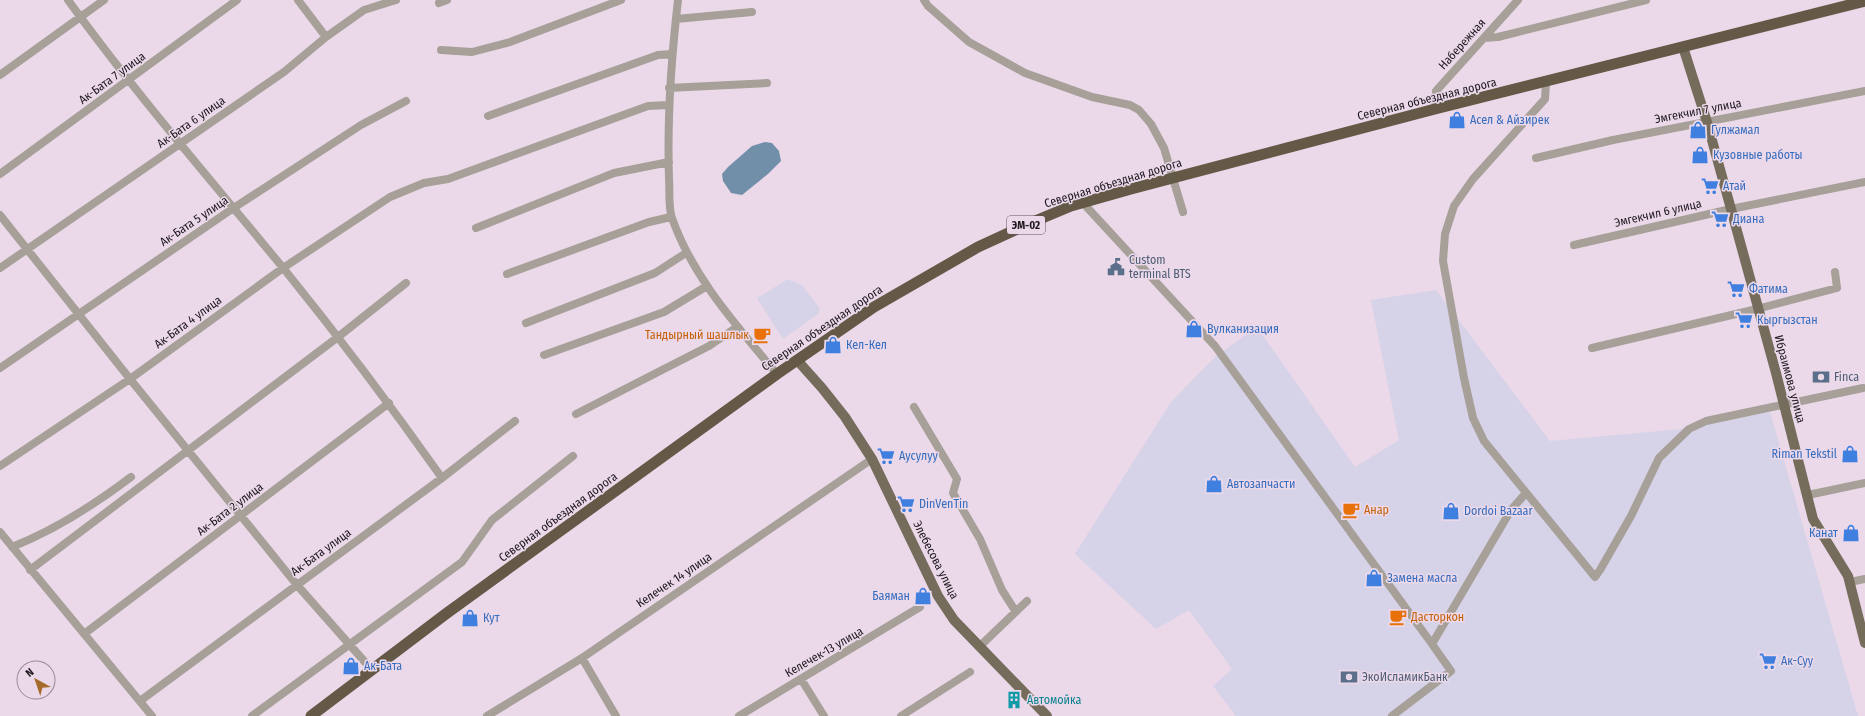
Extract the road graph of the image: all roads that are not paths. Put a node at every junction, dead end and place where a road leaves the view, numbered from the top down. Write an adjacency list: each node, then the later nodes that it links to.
1 (68, 0): 13 (street)
2 (104, 0): 13 (street)
3 (237, 0): 21 (street, Ак-Бата 7 улица)
4 (298, 0): 15 (street)
5 (396, 0): 15 (street, Ак-Бата 6 улица)
6 (621, 0): 18 (street)
7 (678, 0): 14 (street)
8 (924, 0): 39 (street)
9 (1518, 0): 16 (street, Набережная)
10 (1646, 0): 16 (street)
11 (1865, 1): 17 (highway, Северная объездная дорога / ЭМ-02)
12 (752, 12): 14 (street)
13 (80, 17): 20 (street); 21 (street)
14 (676, 19): 19 (street)
15 (326, 37): 31 (street, Ак-Бата 6 улица)
16 (1484, 38): 28 (street, Набережная)
17 (1683, 47): 22 (highway, Северная объездная дорога / ЭМ-02); 30 (main road, Ибраимова улица)
18 (442, 50)
19 (672, 54): 24 (street); 29 (street)
20 (0, 76)
21 (129, 81): 31 (street); 34 (street, Ак-Бата 7 улица)
22 (1546, 82): 28 (highway, Северная объездная дорога / ЭМ-02); 76 (street)
23 (767, 83): 24 (street)
24 (669, 88): 27 (street)
25 (1865, 91): 30 (street, Эмгекчил 7 улица)
26 (406, 101): 37 (street, Ак-Бата 5 улица)
27 (668, 106): 33 (street); 47 (street, Ак-Бата 4 улица)
28 (1435, 109): 36 (highway, Северная объездная дорога / ЭМ-02)
29 (488, 116)
30 (1707, 122): 32 (street, Эмгекчил 7 улица); 38 (main road, Ибраимова улица)
31 (181, 144): 37 (street); 44 (street, Ак-Бата 6 улица)
32 (1536, 158)
33 (669, 162): 41 (street); 42 (street)
34 (0, 174)
35 (1865, 182): 38 (street, Эмгекчил 6 улица)
36 (1083, 203): 59 (highway, Северная объездная дорога / ЭМ-02); 91 (street)
37 (232, 209): 47 (street); 53 (street, Ак-Бата 5 улица)
38 (1731, 209): 43 (street, Эмгекчил 6 улица); 52 (main road, Ибраимова улица)
39 (1183, 212)
40 (0, 215): 44 (street)
41 (671, 216): 45 (street); 49 (street)
42 (476, 228)
43 (1574, 245)
44 (28, 249): 46 (street, Ак-Бата 6 улица); 53 (street)
45 (686, 253): 51 (street); 54 (street)
46 (0, 268)
47 (283, 268): 56 (street); 62 (street, Ак-Бата 4 улица)
48 (1836, 272): 52 (street)
49 (507, 274)
50 (406, 283): 56 (street)
51 (707, 286): 55 (street); 58 (street)
52 (1757, 309): 57 (street); 65 (main road, Ибраимова улица)
53 (78, 314): 60 (street, Ак-Бата 5 улица); 62 (street)
54 (526, 322)
55 (737, 327): 61 (street); 67 (street)
56 (338, 337): 64 (street); 69 (street)
57 (1592, 348)
58 (544, 355)
59 (797, 360): 61 (highway, Северная объездная дорога / ЭМ-02); 71 (main road, Элебесова улица)
60 (0, 368)
61 (777, 374): 94 (highway, Северная объездная дорога / ЭМ-02)
62 (130, 379): 69 (street); 72 (street, Ак-Бата 4 улица)
63 (1863, 388): 65 (street)
64 (389, 403): 74 (street); 78 (street, Ак-Бата 2 улица)
65 (1783, 404): 76 (street); 77 (main road, Ибраимова улица)
66 (914, 407): 87 (street)
67 (576, 414)
68 (514, 422): 74 (street, Ак-Бата улица)
69 (188, 451): 78 (street); 81 (street)
70 (573, 456): 90 (street)
71 (872, 459): 92 (main road, Элебесова улица); 93 (street, Келечек 14 улица)
72 (0, 466)
73 (131, 476): 80 (street)
74 (442, 478): 84 (street, Ак-Бата улица)
75 (1865, 483): 77 (street)
76 (1526, 493): 91 (street)
77 (1808, 495): 83 (main road, Ибраимова улица)
78 (241, 515): 84 (street); 88 (street, Ак-Бата 2 улица)
79 (0, 532): 80 (street)
80 (12, 547): 81 (street)
81 (30, 570): 88 (street)
82 (1865, 579): 83 (street)
83 (1850, 582): 89 (main road, Ибраимова улица)
84 (297, 585): 90 (street); 97 (street, Ак-Бата улица)
85 (1027, 601): 87 (street)
86 (920, 607): 96 (street, Келечек-13 улица)
87 (1016, 612): 92 (street)
88 (84, 634): 97 (street)
89 (1865, 643)
90 (348, 644): 94 (street); 99 (street)
91 (1432, 644): 107 (street)
92 (979, 648): 106 (main road, Элебесова улица)
93 (582, 658): 101 (street, Келечек 14 улица); 102 (street)
94 (372, 670): 100 (highway, Северная объездная дорога / ЭМ-02)
95 (970, 672): 105 (street)
96 (801, 679): 103 (street, Келечек-13 улица); 104 (street)
97 (140, 701): 98 (street)
98 (152, 716)
99 (252, 716)
100 (311, 716)
101 (487, 716)
102 (616, 716)
103 (739, 716)
104 (824, 716)
105 (901, 716)
106 (1048, 716)
107 (1392, 716)

